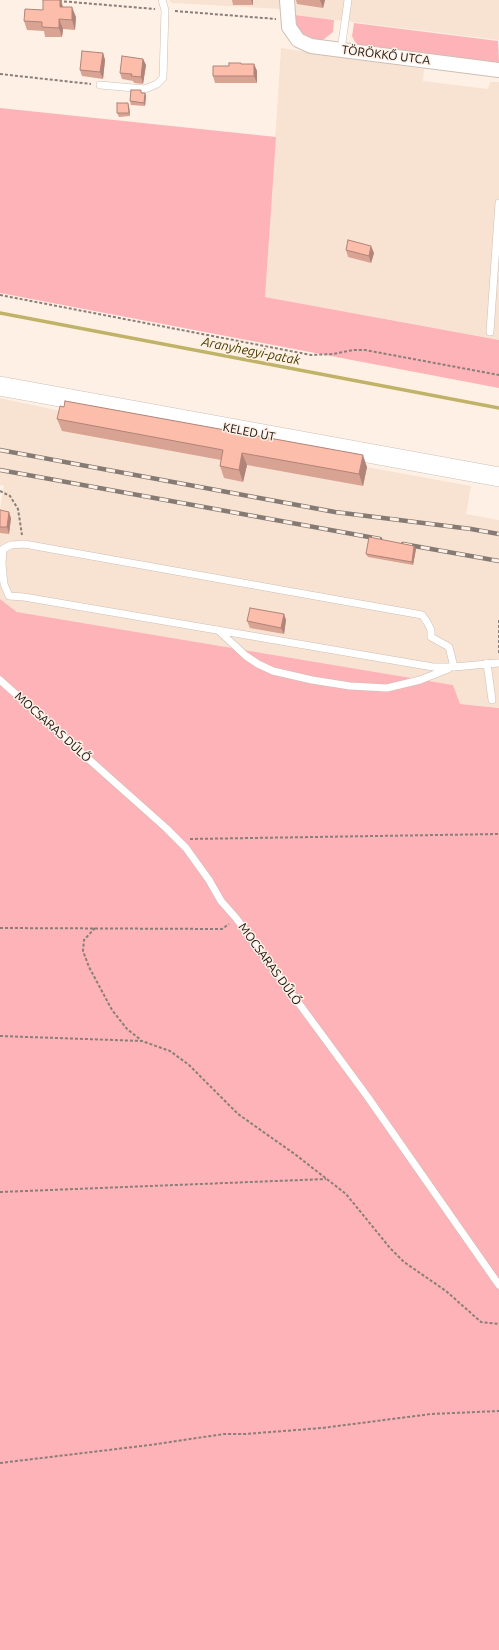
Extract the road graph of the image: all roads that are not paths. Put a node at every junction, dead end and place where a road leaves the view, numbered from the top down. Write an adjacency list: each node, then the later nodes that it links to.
1 (162, 0): 6 (lane)
2 (287, 0): 4 (street, TÖRÖKKŐ UTCA)
3 (348, 0): 4 (lane)
4 (341, 50): 5 (street, TÖRÖKKŐ UTCA)
5 (499, 70)
6 (100, 85)
7 (499, 203): 8 (lane)
8 (490, 332)
9 (0, 386): 10 (street, KELED ÚT)
10 (499, 477)
11 (218, 630): 14 (lane); 14 (lane); 14 (lane)
12 (487, 663): 13 (lane); 14 (lane); 16 (lane)
13 (499, 663)
14 (454, 667)
15 (0, 680): 17 (lane, MOCSARAS DŰLŐ)
16 (492, 700)
17 (499, 1285)

